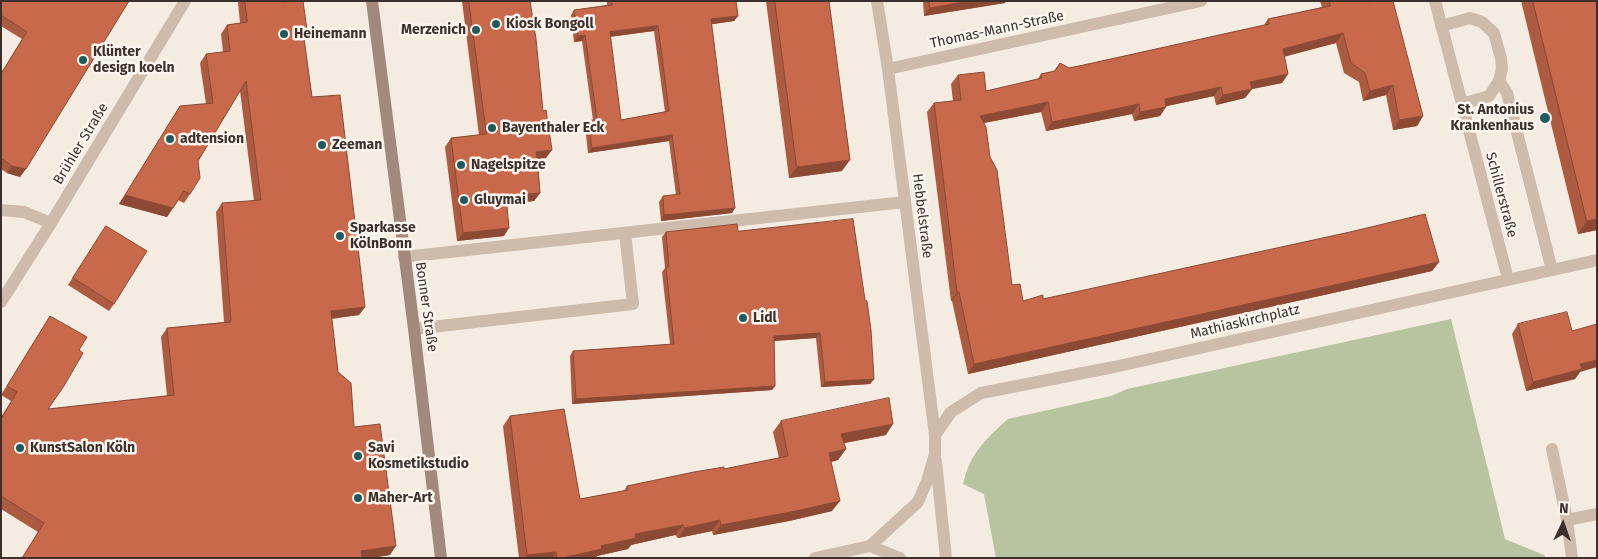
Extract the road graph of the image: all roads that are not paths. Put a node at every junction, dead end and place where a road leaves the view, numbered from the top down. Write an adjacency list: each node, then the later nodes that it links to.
1 (185, 1): 12 (street, Brühler Straße)
2 (372, 1): 14 (main road, Bonner Straße)
3 (877, 1): 7 (street, Hebbelstraße)
4 (1201, 1): 7 (street, Thomas-Mann-Straße)
5 (1435, 1): 6 (street, Schillerstraße)
6 (1441, 26): 8 (street); 9 (street, Schillerstraße)
7 (888, 69): 10 (street, Hebbelstraße)
8 (1499, 81): 9 (street); 16 (street)
9 (1462, 104): 17 (street, Schillerstraße)
10 (905, 202): 13 (street); 20 (street, Hebbelstraße)
11 (1, 210): 12 (street)
12 (51, 223): 18 (street, Brühler Straße)
13 (625, 233): 14 (street); 19 (street)
14 (404, 257): 19 (main road, Bonner Straße)
15 (1597, 260): 16 (street, Mathiaskirchplatz)
16 (1552, 270): 17 (street, Mathiaskirchplatz)
17 (1508, 279): 20 (street, Mathiaskirchplatz)
18 (1, 302)
19 (414, 330): 26 (main road, Bonner Straße)
20 (935, 435): 22 (street)
21 (1552, 449): 24 (street)
22 (935, 454): 25 (street); 29 (street)
23 (1597, 514): 24 (street)
24 (1567, 520): 30 (street)
25 (870, 546): 27 (street); 28 (street)
26 (441, 558)
27 (815, 558)
28 (900, 558)
29 (946, 558)
30 (1572, 558)

